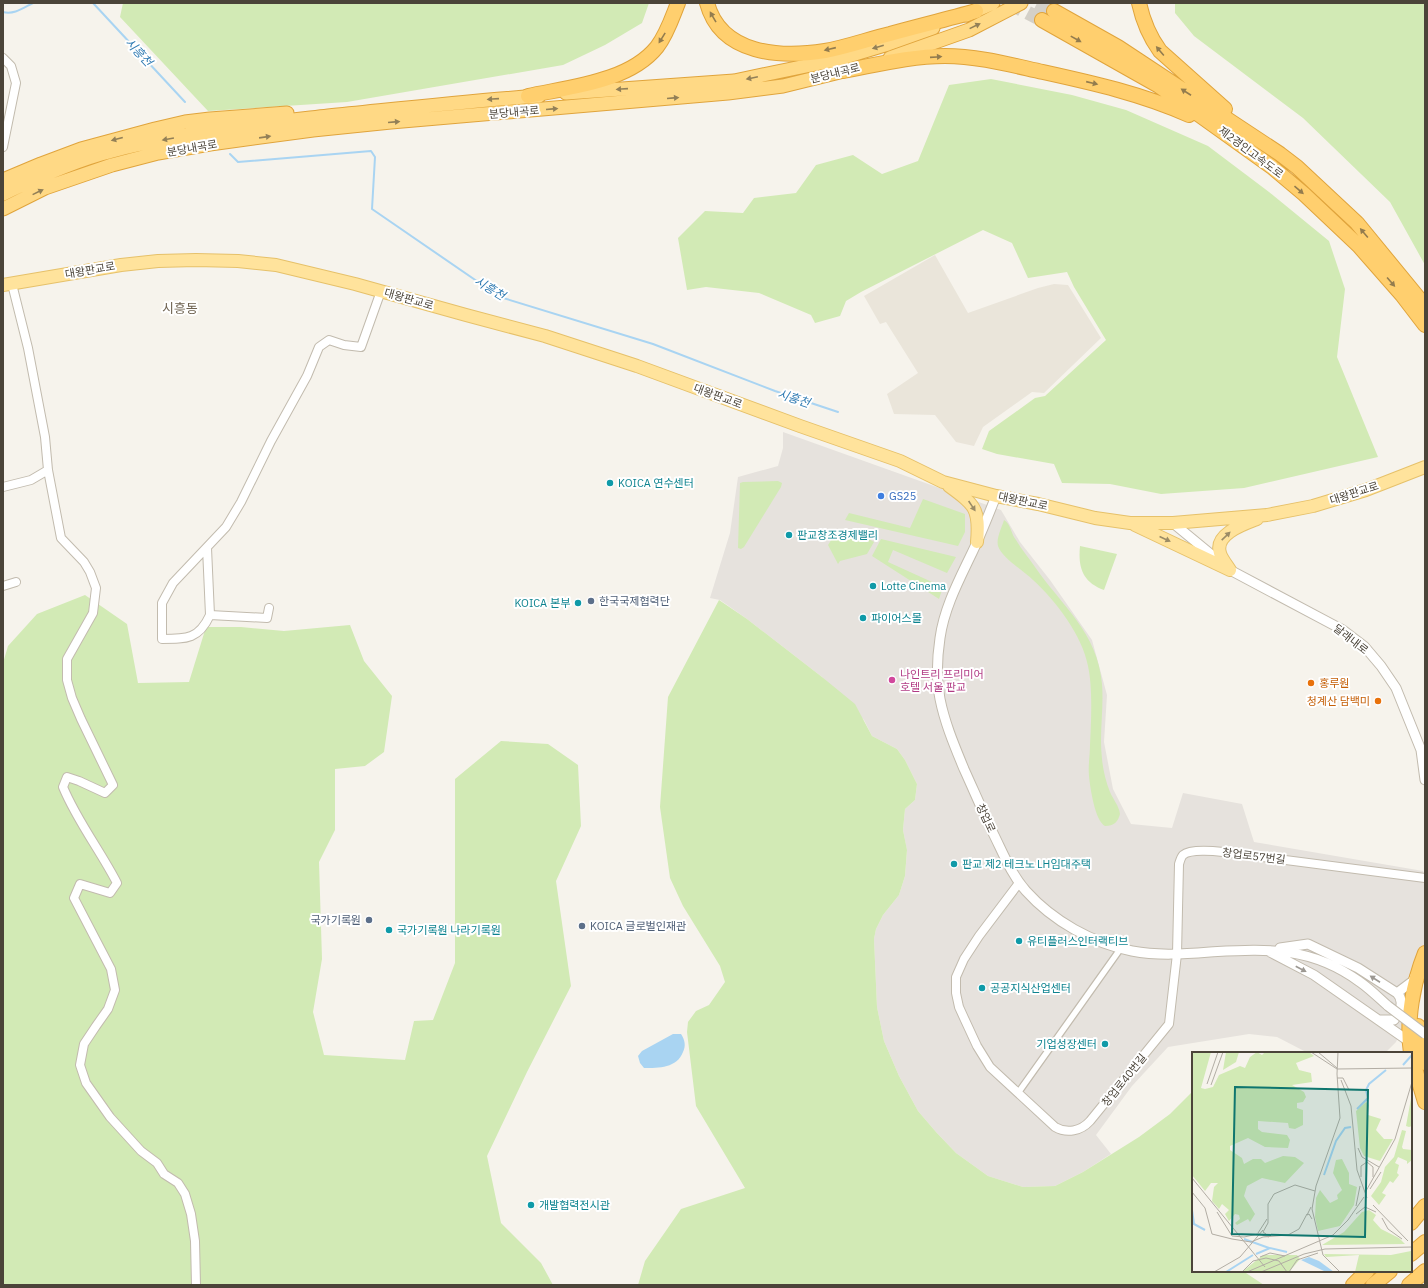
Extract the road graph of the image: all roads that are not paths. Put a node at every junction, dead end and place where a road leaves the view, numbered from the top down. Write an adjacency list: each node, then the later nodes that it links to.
1 (678, 3): 11 (highway, one-way to 11)
2 (707, 3): 6 (highway, one-way to 2)
3 (993, 3): 6 (highway, 분당내곡로)
4 (1021, 3): 10 (highway, 분당내곡로, one-way to 4)
5 (1139, 3): 14 (highway, one-way to 5)
6 (976, 11): 11 (highway, 분당내곡로, one-way to 11)
7 (1054, 11): 14 (highway, 제2경인고속도로, one-way to 7)
8 (1042, 20): 13 (highway, 제2경인고속도로, one-way to 13)
9 (3, 58): 15 (street)
10 (843, 72): 13 (highway, one-way to 13); 18 (highway, 분당내곡로, one-way to 10)
11 (528, 96): 12 (highway, 분당내곡로, one-way to 12)
12 (320, 117): 16 (highway, one-way to 16); 17 (highway, 분당내곡로, one-way to 17)
13 (1238, 141): 22 (highway, 제2경인고속도로, one-way to 22)
14 (1262, 142): 21 (highway, 제2경인고속도로, one-way to 14)
15 (3, 147)
16 (3, 180)
17 (3, 194)
18 (3, 209)
19 (8, 284): 20 (main road, 대왕판교로); 24 (street)
20 (381, 291): 25 (main road, 대왕판교로); 32 (street)
21 (1425, 306)
22 (1425, 325)
23 (1425, 467): 28 (main road, 대왕판교로)
24 (48, 470): 26 (street); 61 (street)
25 (943, 482): 27 (main road, 대왕판교로); 31 (main road, one-way to 31)
26 (3, 487)
27 (996, 496): 29 (main road, 대왕판교로); 31 (street, 창업로)
28 (1266, 515): 30 (main road, 대왕판교로); 33 (main road, one-way to 28)
29 (1130, 523): 30 (main road, 대왕판교로); 33 (main road, one-way to 33)
30 (1173, 524): 33 (street, 달래내로)
31 (977, 542): 40 (street, 창업로)
32 (207, 548): 37 (street); 37 (street)
33 (1230, 570): 38 (street, 달래내로)
34 (16, 582): 35 (street)
35 (3, 586)
36 (269, 608): 37 (street)
37 (210, 615)
38 (1425, 780)
39 (1425, 878): 43 (street, 창업로57번길)
40 (1019, 883): 41 (street, 창업로); 52 (street, 창업로40번길)
41 (1121, 948): 43 (street, 창업로); 52 (street)
42 (1267, 951): 43 (street, 창업로); 45 (street, one-way to 42); 47 (street, one-way to 47); 48 (street, bridge)
43 (1177, 954): 52 (street, 창업로40번길)
44 (1424, 961): 45 (street); 46 (highway); 49 (highway)
45 (1397, 993): 47 (street)
46 (1421, 1000): 51 (highway)
47 (1379, 1020): 49 (street)
48 (1425, 1034)
49 (1410, 1050)
50 (1412, 1057): 53 (highway)
51 (1425, 1063)
52 (1018, 1093)
53 (1425, 1102)
54 (1425, 1206): 55 (highway)
55 (1412, 1222)
56 (1425, 1242): 57 (highway)
57 (1412, 1253)
58 (1425, 1271): 64 (highway)
59 (1366, 1272): 62 (highway)
60 (1389, 1272): 63 (highway)
61 (196, 1285)
62 (1353, 1285)
63 (1374, 1285)
64 (1409, 1285)

